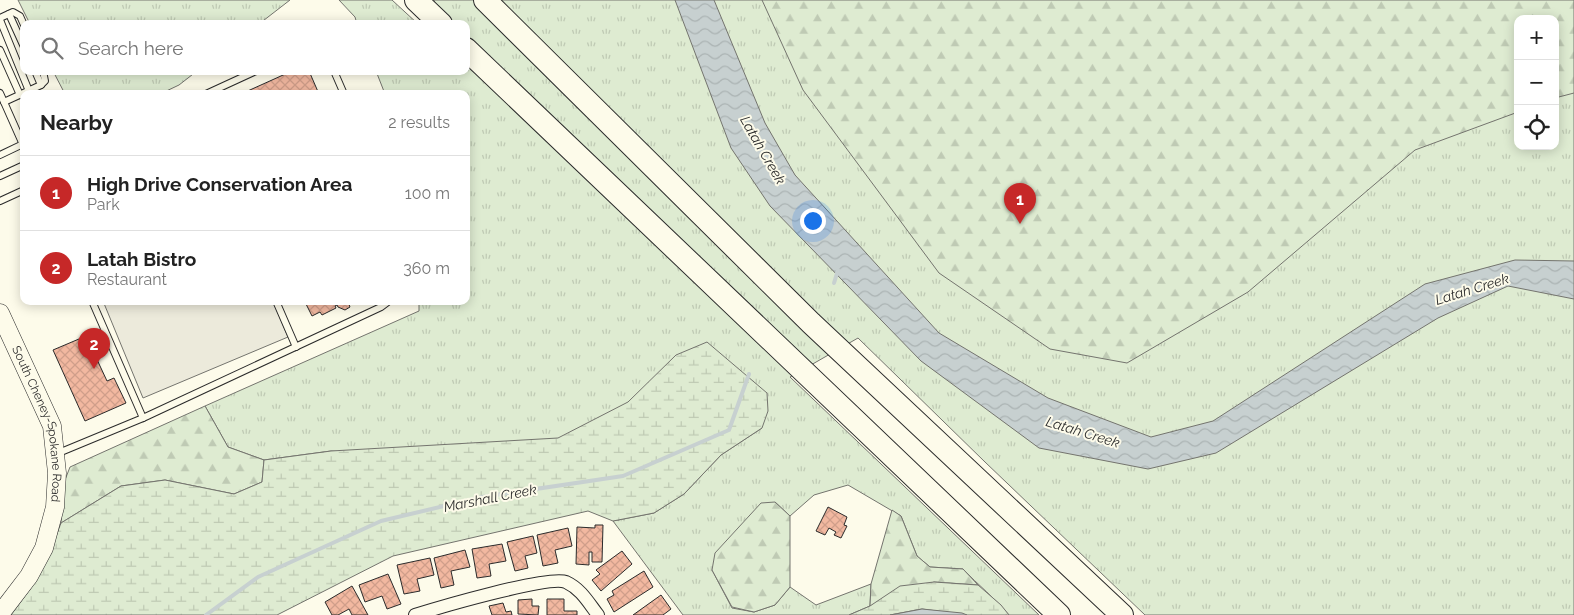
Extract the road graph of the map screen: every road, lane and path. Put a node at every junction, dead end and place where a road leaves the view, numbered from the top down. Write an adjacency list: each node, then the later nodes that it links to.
1 (416, 0): 6 (highway)
2 (485, 0): 42 (highway)
3 (9, 14): 4 (lane); 5 (lane); 7 (lane)
4 (0, 19): 10 (lane)
5 (22, 20)
6 (437, 20)
7 (20, 38)
8 (0, 50): 22 (lane)
9 (470, 53): 41 (highway)
10 (20, 69)
11 (23, 75): 17 (lane)
12 (37, 75): 16 (lane)
13 (44, 75): 16 (lane)
14 (247, 75): 19 (lane)
15 (336, 75): 20 (lane)
16 (41, 86): 18 (lane)
17 (29, 90)
18 (31, 90)
19 (215, 90)
20 (342, 90)
21 (0, 93): 23 (lane)
22 (20, 95): 23 (lane)
23 (4, 102): 24 (lane)
24 (20, 138)
25 (20, 146): 26 (lane)
26 (0, 155)
27 (20, 167): 28 (lane)
28 (0, 176)
29 (20, 192): 30 (lane)
30 (0, 201)
31 (94, 305): 36 (lane)
32 (278, 305): 35 (lane)
33 (384, 305): 35 (lane)
34 (0, 313): 37 (main road, South Cheney-Spokane Road)
35 (296, 347): 36 (lane)
36 (143, 418): 37 (lane)
37 (55, 455): 38 (main road, South Cheney-Spokane Road)
38 (0, 614)
39 (414, 615): 40 (street)
40 (598, 615)
41 (1058, 615)
42 (1122, 615)

